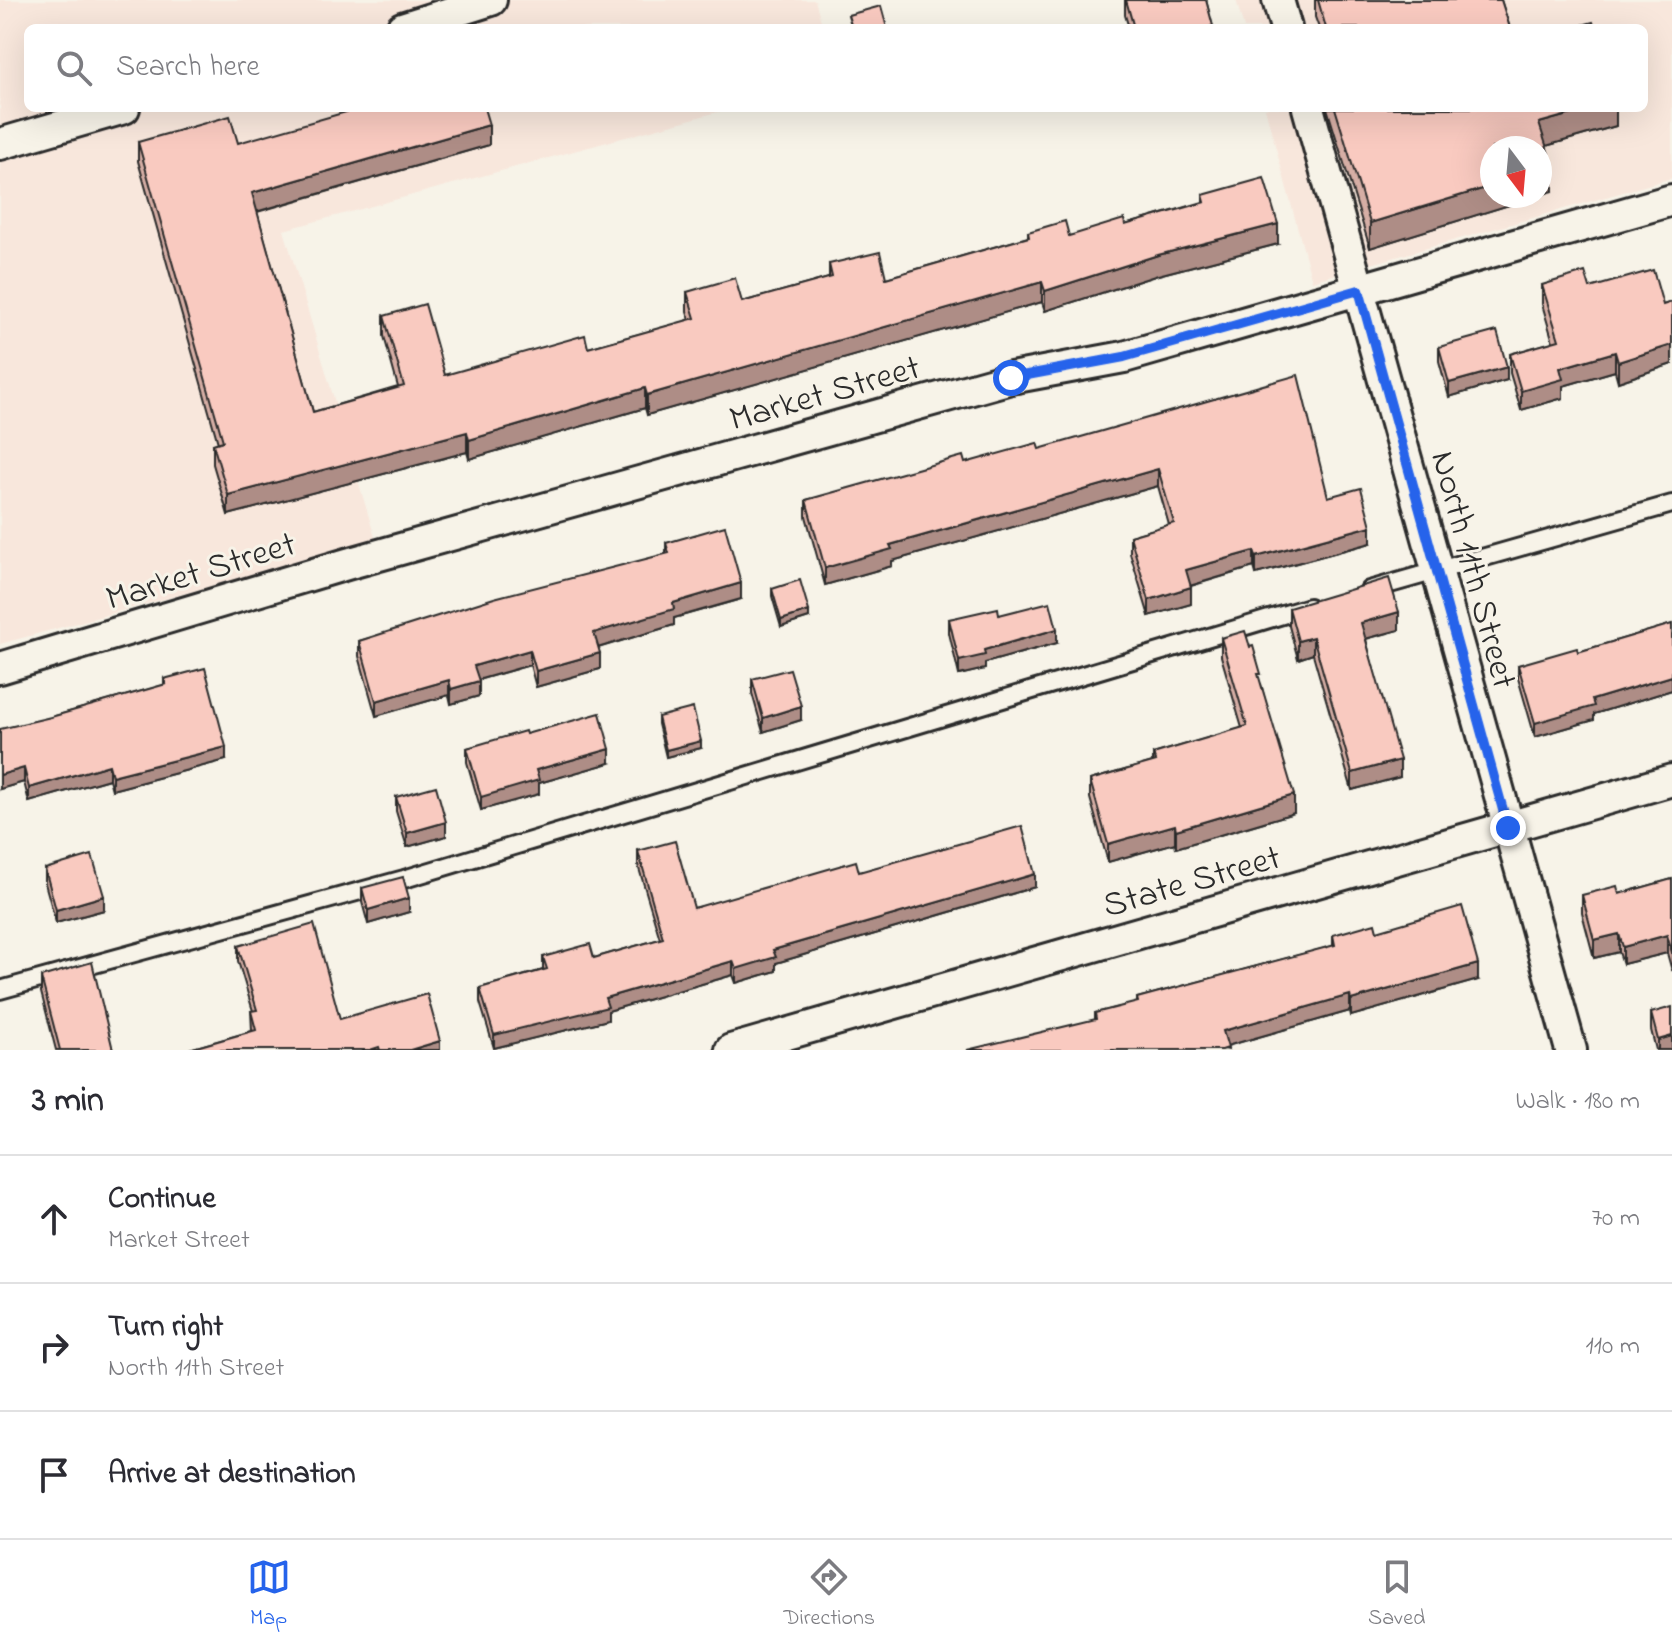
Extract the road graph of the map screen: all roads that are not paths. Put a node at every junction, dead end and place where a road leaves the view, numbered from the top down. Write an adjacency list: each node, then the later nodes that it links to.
1 (491, 0): 3 (street)
2 (1278, 0): 4 (street)
3 (415, 24)
4 (1285, 24)
5 (110, 112): 7 (street)
6 (1309, 112): 9 (street, North 11th Street)
7 (0, 144)
8 (1672, 200): 9 (street, Market Street)
9 (1359, 290): 11 (street, North 11th Street); 12 (street, Market Street)
10 (1672, 504): 11 (lane)
11 (1436, 570): 14 (street, North 11th Street); 15 (lane)
12 (2, 662)
13 (1672, 780): 14 (street, State Street)
14 (1508, 828): 16 (street, State Street); 17 (street, North 11th Street)
15 (0, 990)
16 (731, 1050)
17 (1571, 1050)

